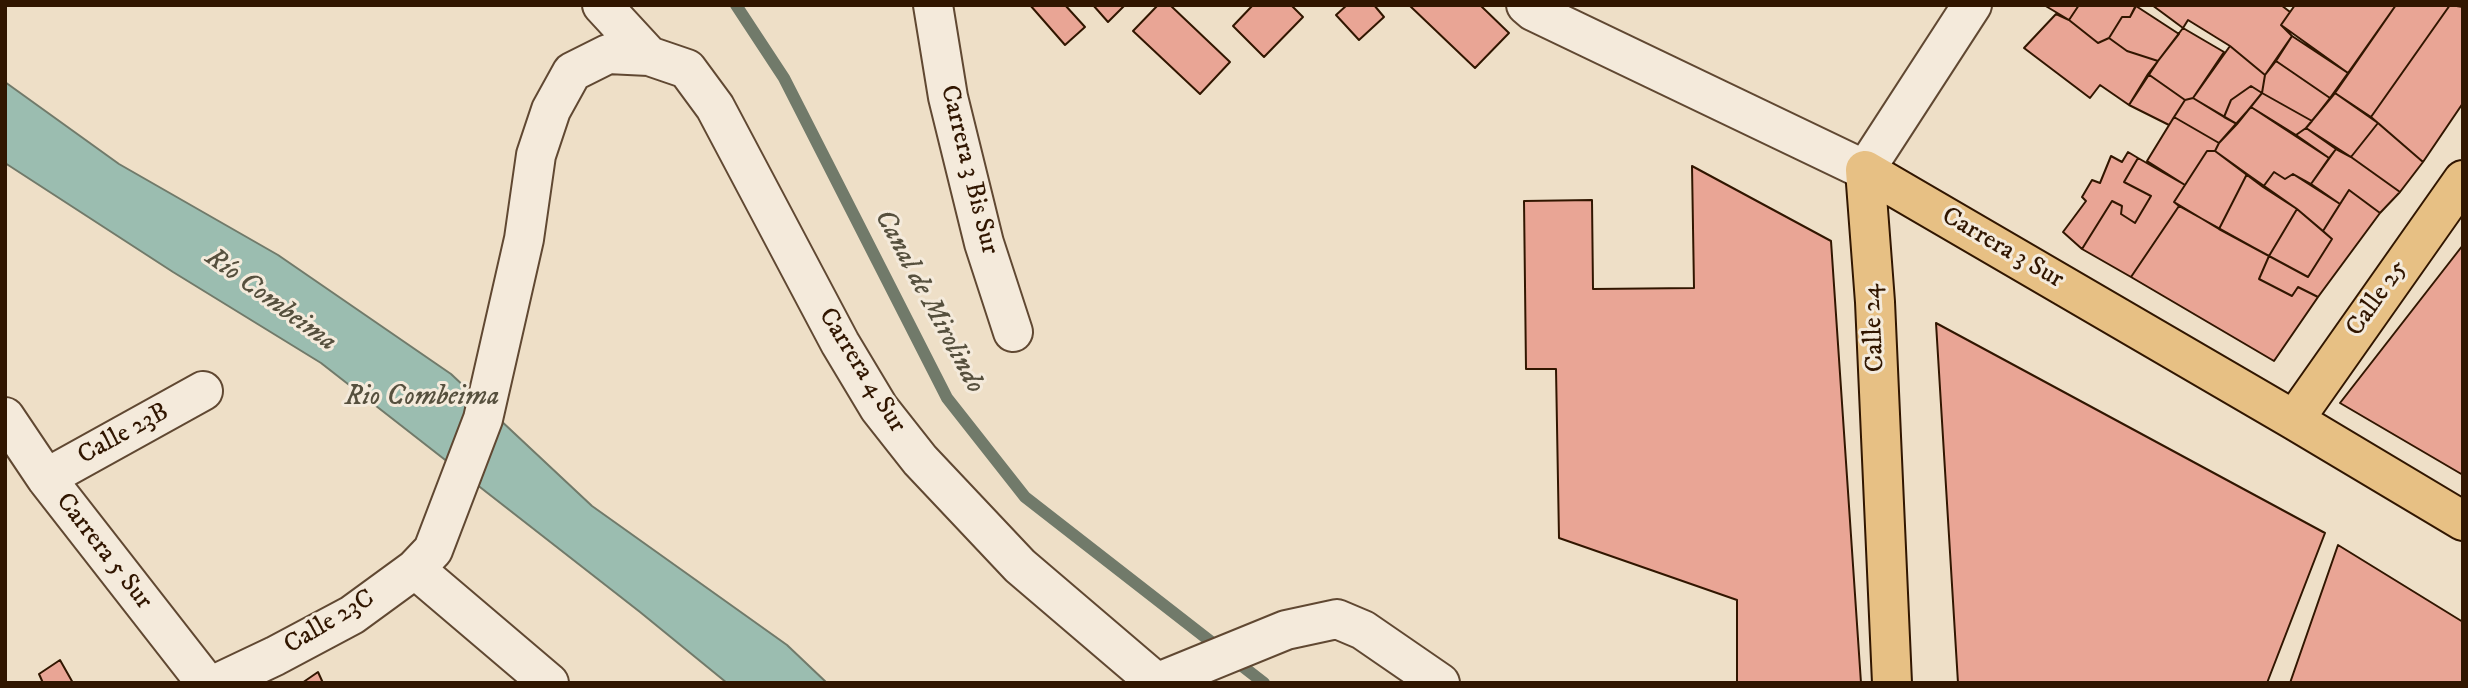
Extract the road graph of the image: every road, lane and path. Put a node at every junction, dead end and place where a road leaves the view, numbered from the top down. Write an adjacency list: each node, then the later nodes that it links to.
1 (602, 5): 5 (street)
2 (933, 5): 8 (street, Carrera 3 Bis Sur)
3 (1526, 5): 6 (street, Carrera 3 Sur)
4 (1972, 5): 6 (street)
5 (649, 56): 14 (street); 18 (street, Carrera 4 Sur)
6 (1865, 170): 11 (main road, Carrera 3 Sur); 20 (main road, Calle 24)
7 (2463, 180): 11 (main road, Calle 25)
8 (1013, 332)
9 (203, 391): 12 (street, Calle 23B)
10 (5, 417): 12 (street, Carrera 5 Sur)
11 (2294, 420): 13 (main road, Carrera 3 Sur)
12 (46, 478): 15 (street, Carrera 5 Sur)
13 (2463, 521)
14 (424, 560): 16 (street, Calle 23C); 17 (street)
15 (206, 683)
16 (218, 683)
17 (549, 683)
18 (1156, 683): 19 (street)
19 (1440, 683)
20 (1892, 683)

